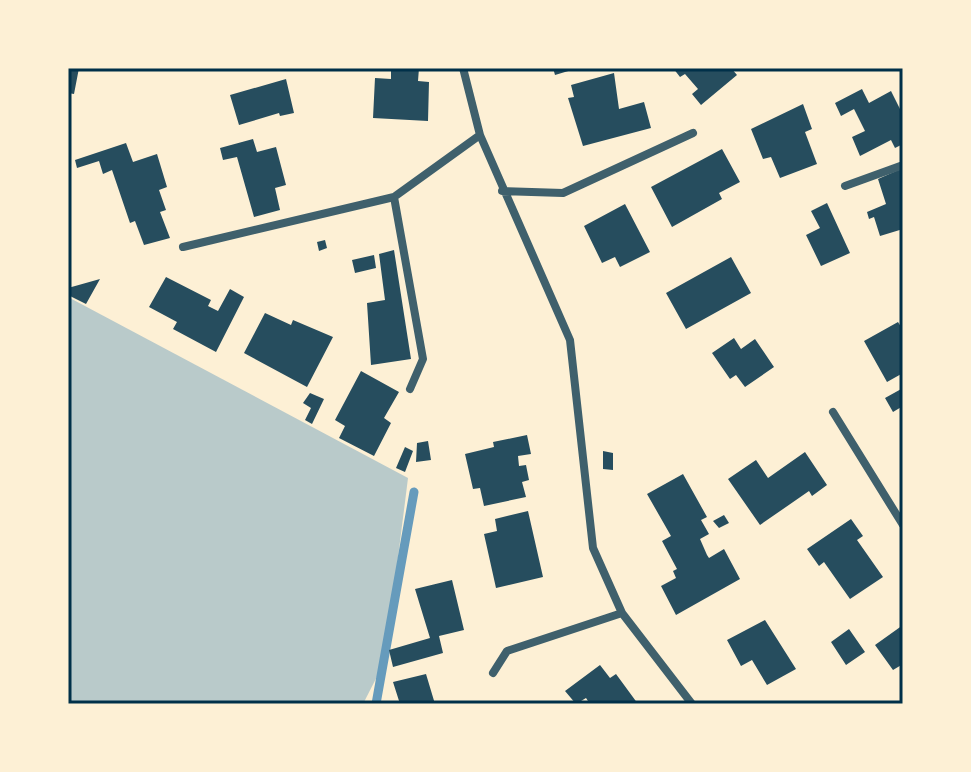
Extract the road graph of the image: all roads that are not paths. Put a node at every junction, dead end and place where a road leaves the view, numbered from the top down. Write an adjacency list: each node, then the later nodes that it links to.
1 (463, 68): 3 (street)
2 (693, 133): 6 (street)
3 (480, 135): 6 (street); 7 (street)
4 (903, 165): 5 (street)
5 (845, 186)
6 (502, 191): 12 (street)
7 (394, 197): 8 (street); 9 (street)
8 (183, 247)
9 (410, 389)
10 (833, 412): 11 (street)
11 (903, 525)
12 (622, 613): 13 (street); 14 (street)
13 (493, 673)
14 (692, 704)

